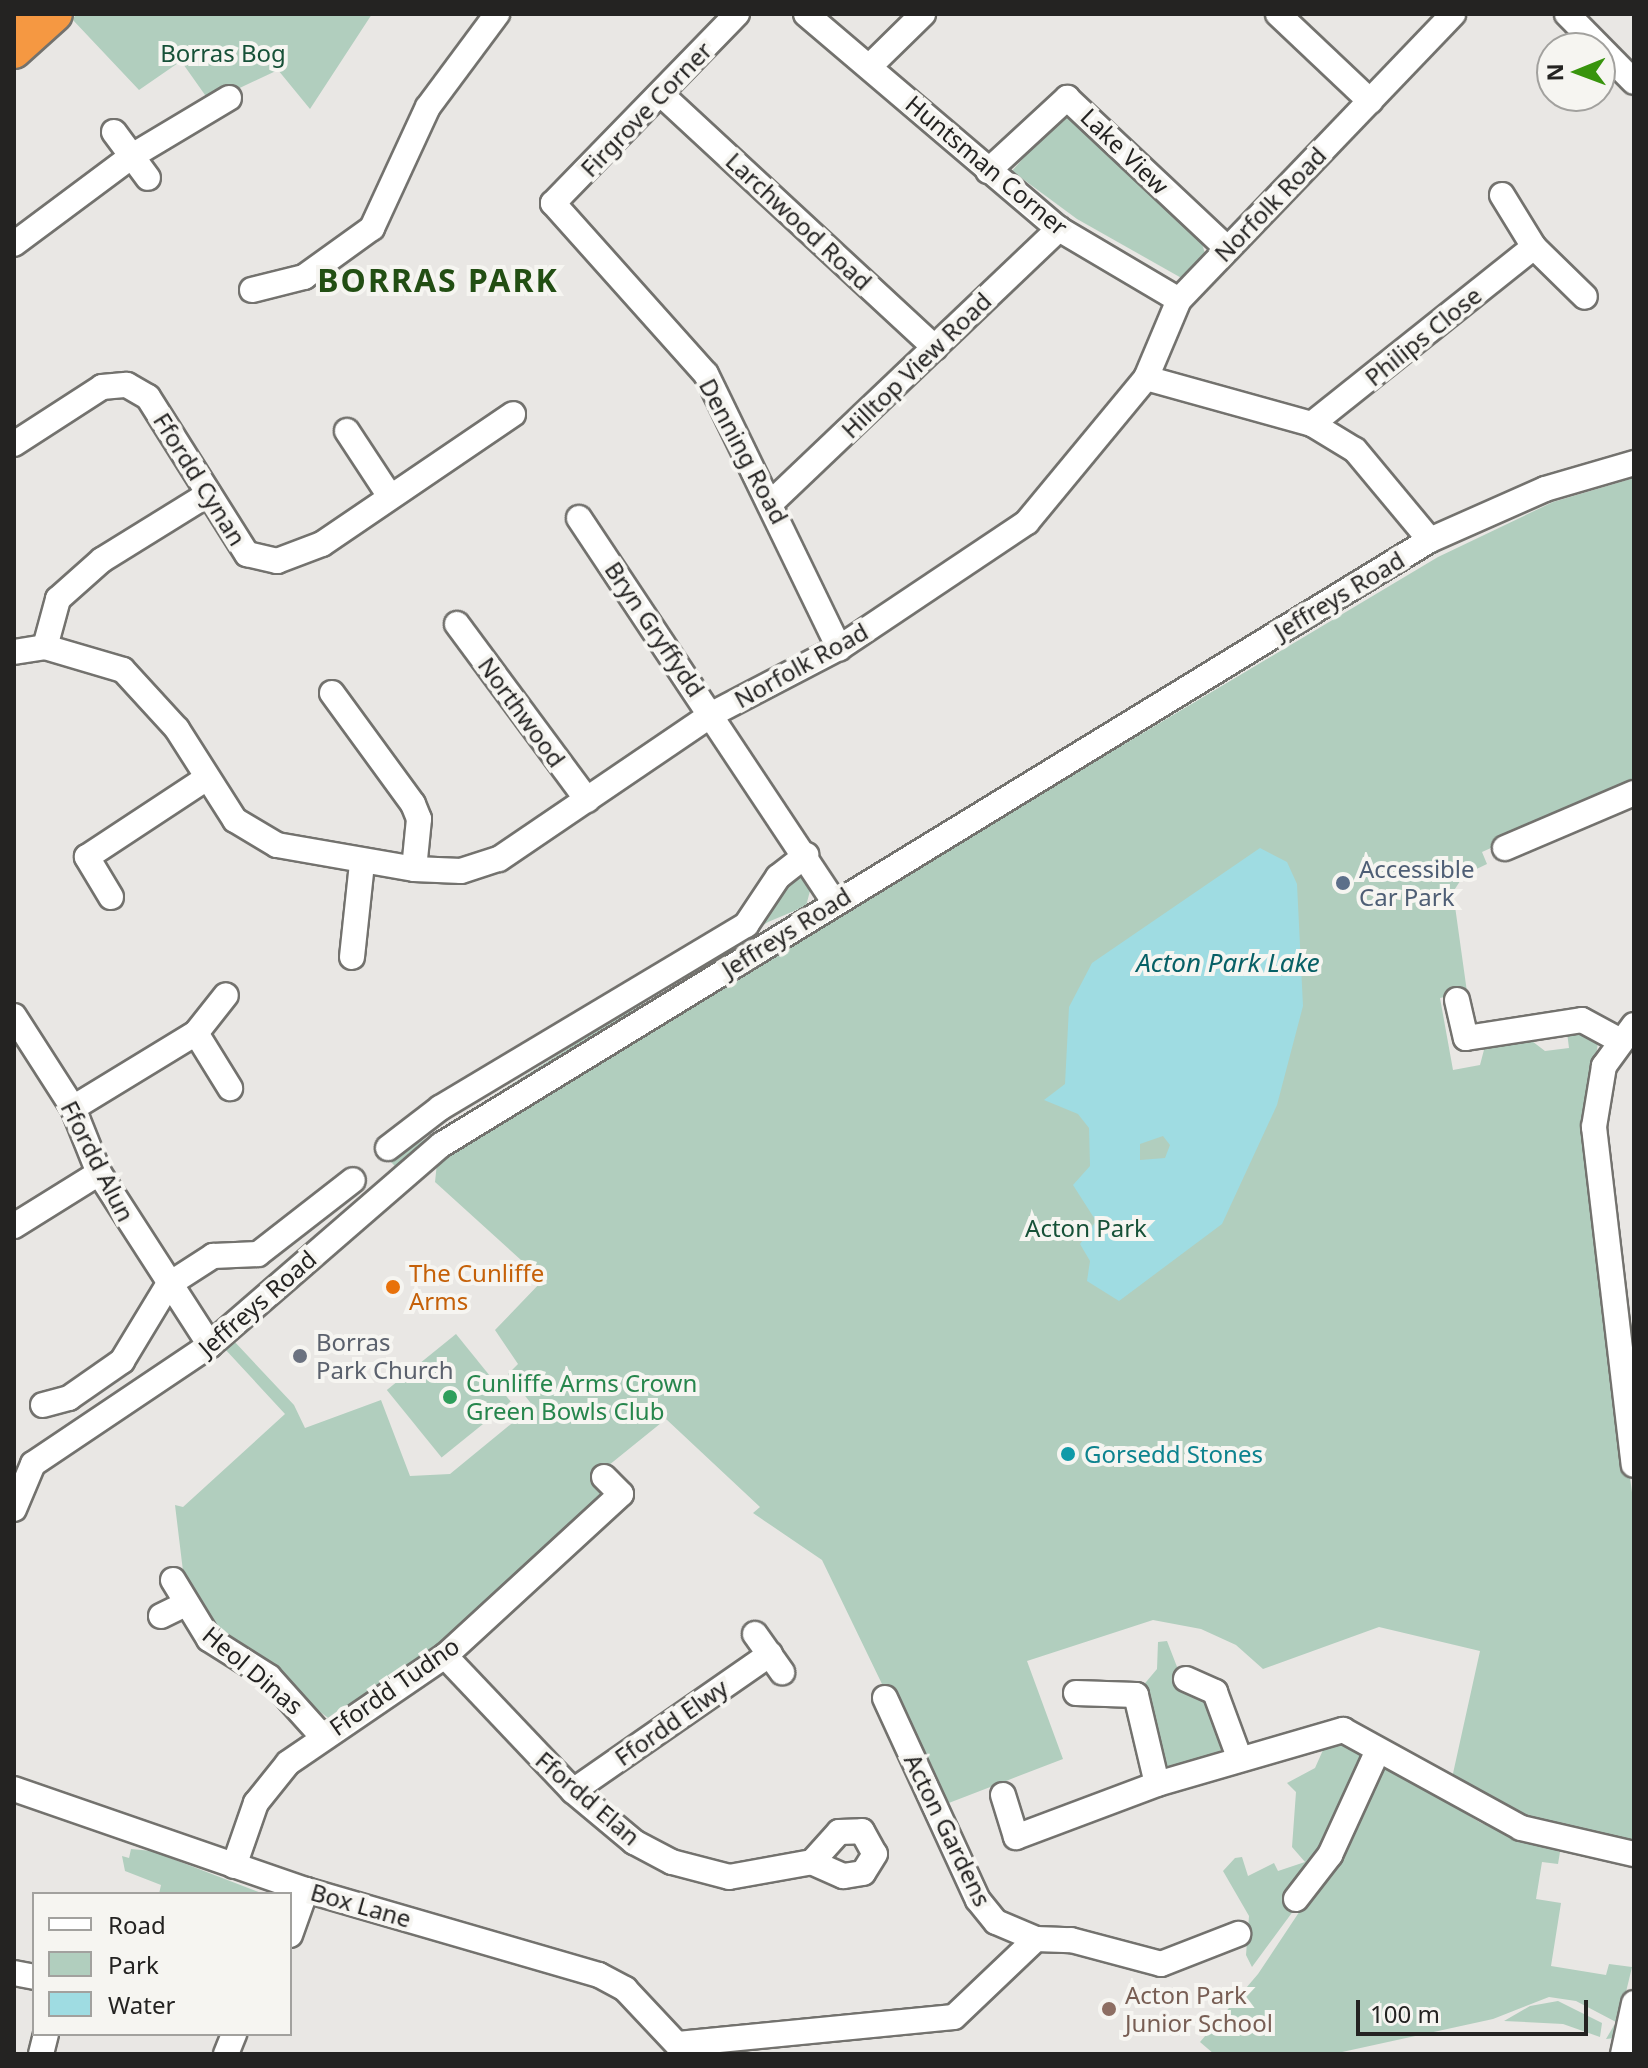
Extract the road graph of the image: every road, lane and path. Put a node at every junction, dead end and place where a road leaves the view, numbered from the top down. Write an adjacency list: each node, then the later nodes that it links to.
1 (55, 14): 9 (highway)
2 (497, 14): 25 (street)
3 (737, 14): 12 (street, Firgrove Corner)
4 (806, 14): 10 (street, Huntsman Corner)
5 (923, 14): 10 (street)
6 (1278, 14): 14 (street)
7 (1453, 14): 14 (street, Norfolk Road)
8 (1567, 14): 11 (street)
9 (14, 51)
10 (871, 65): 17 (street, Huntsman Corner)
11 (1634, 82)
12 (662, 95): 20 (street, Firgrove Corner); 28 (street, Larchwood Road)
13 (229, 98): 16 (street)
14 (1370, 101): 24 (street, Norfolk Road)
15 (114, 132): 16 (street)
16 (132, 156): 18 (street); 22 (street)
17 (988, 171): 21 (street, Huntsman Corner); 24 (street, Lake View)
18 (148, 178)
19 (1503, 194): 23 (street)
20 (553, 203): 37 (street, Denning Road)
21 (1059, 229): 27 (street, Huntsman Corner); 28 (street, Hilltop View Road)
22 (14, 244)
23 (1534, 247): 26 (street); 31 (street, Philips Close)
24 (1227, 248): 27 (street, Norfolk Road)
25 (252, 290)
26 (1586, 298)
27 (1179, 300): 29 (street, Norfolk Road)
28 (935, 348): 37 (street, Hilltop View Road)
29 (1146, 378): 31 (street); 42 (street, Norfolk Road)
30 (513, 414): 36 (street, Ffordd Cynan)
31 (1312, 424): 39 (street)
32 (347, 431): 36 (street)
33 (14, 444): 35 (street, Ffordd Cynan)
34 (1634, 463): 39 (street, Jeffreys Road)
35 (207, 495): 36 (street, Ffordd Cynan); 41 (street)
36 (389, 495)
37 (773, 501): 42 (street, Denning Road)
38 (580, 518): 45 (street, Bryn Gryffydd)
39 (1430, 540): 54 (street, Jeffreys Road)
40 (457, 623): 48 (street, Northwood)
41 (45, 647): 43 (street, Norfolk Road); 46 (street, Norfolk Road)
42 (839, 648): 45 (street, Norfolk Road)
43 (14, 652)
44 (334, 706): 52 (street)
45 (712, 714): 48 (street, Norfolk Road); 50 (street, Bryn Gryffydd)
46 (207, 778): 51 (street, Norfolk Road); 53 (street)
47 (1634, 793): 49 (street)
48 (587, 800): 52 (street, Norfolk Road)
49 (1505, 848)
50 (806, 855): 54 (street, Bryn Gryffydd); 63 (street, Jeffreys Road)
51 (362, 864): 52 (street, Norfolk Road); 55 (street)
52 (414, 869)
53 (111, 897)
54 (834, 902): 68 (street, Jeffreys Road)
55 (352, 957)
56 (226, 995): 59 (street)
57 (1457, 1000): 60 (street)
58 (14, 1016): 62 (street, Ffordd Alun)
59 (196, 1033): 61 (street); 62 (street)
60 (1626, 1033): 71 (street)
61 (230, 1088)
62 (73, 1108): 64 (street, Ffordd Alun)
63 (388, 1148)
64 (99, 1173): 66 (street); 67 (street, Ffordd Alun)
65 (353, 1180): 67 (street, Jeffreys Road)
66 (14, 1226)
67 (168, 1285): 68 (street, Ffordd Alun); 69 (street, Jeffreys Road)
68 (210, 1345): 70 (street, Jeffreys Road)
69 (43, 1405)
70 (23, 1457): 73 (street, Jeffreys Road)
71 (1634, 1465)
72 (620, 1494): 78 (street, Ffordd Tudno)
73 (14, 1509)
74 (173, 1580): 75 (street, Heol Dinas)
75 (184, 1605): 76 (street, Heol Dinas); 82 (street, Heol Dinas)
76 (161, 1616)
77 (755, 1634): 87 (street, Ffordd Elwy)
78 (445, 1656): 82 (street, Ffordd Tudno); 87 (street, Ffordd Elan)
79 (1186, 1679): 84 (street)
80 (1076, 1693): 85 (street)
81 (885, 1698): 98 (street, Acton Gardens)
82 (322, 1736): 92 (street, Ffordd Tudno)
83 (1378, 1750): 84 (street); 90 (street); 95 (street)
84 (1239, 1757): 85 (street)
85 (1157, 1784): 88 (street)
86 (14, 1789): 92 (street, Box Lane)
87 (573, 1791): 91 (street, Ffordd Elan)
88 (1003, 1795)
89 (829, 1843): 91 (street); 93 (street); 93 (street)
90 (1634, 1854)
91 (812, 1862): 93 (street)
92 (234, 1866): 94 (street, Box Lane)
93 (837, 1872)
94 (306, 1890): 96 (street); 100 (street, Box Lane)
95 (1296, 1899)
96 (292, 1929)
97 (1238, 1934): 98 (street, Acton Gardens)
98 (1036, 1939): 100 (street)
99 (1634, 2003): 101 (street)
100 (682, 2049)
101 (1623, 2054)

